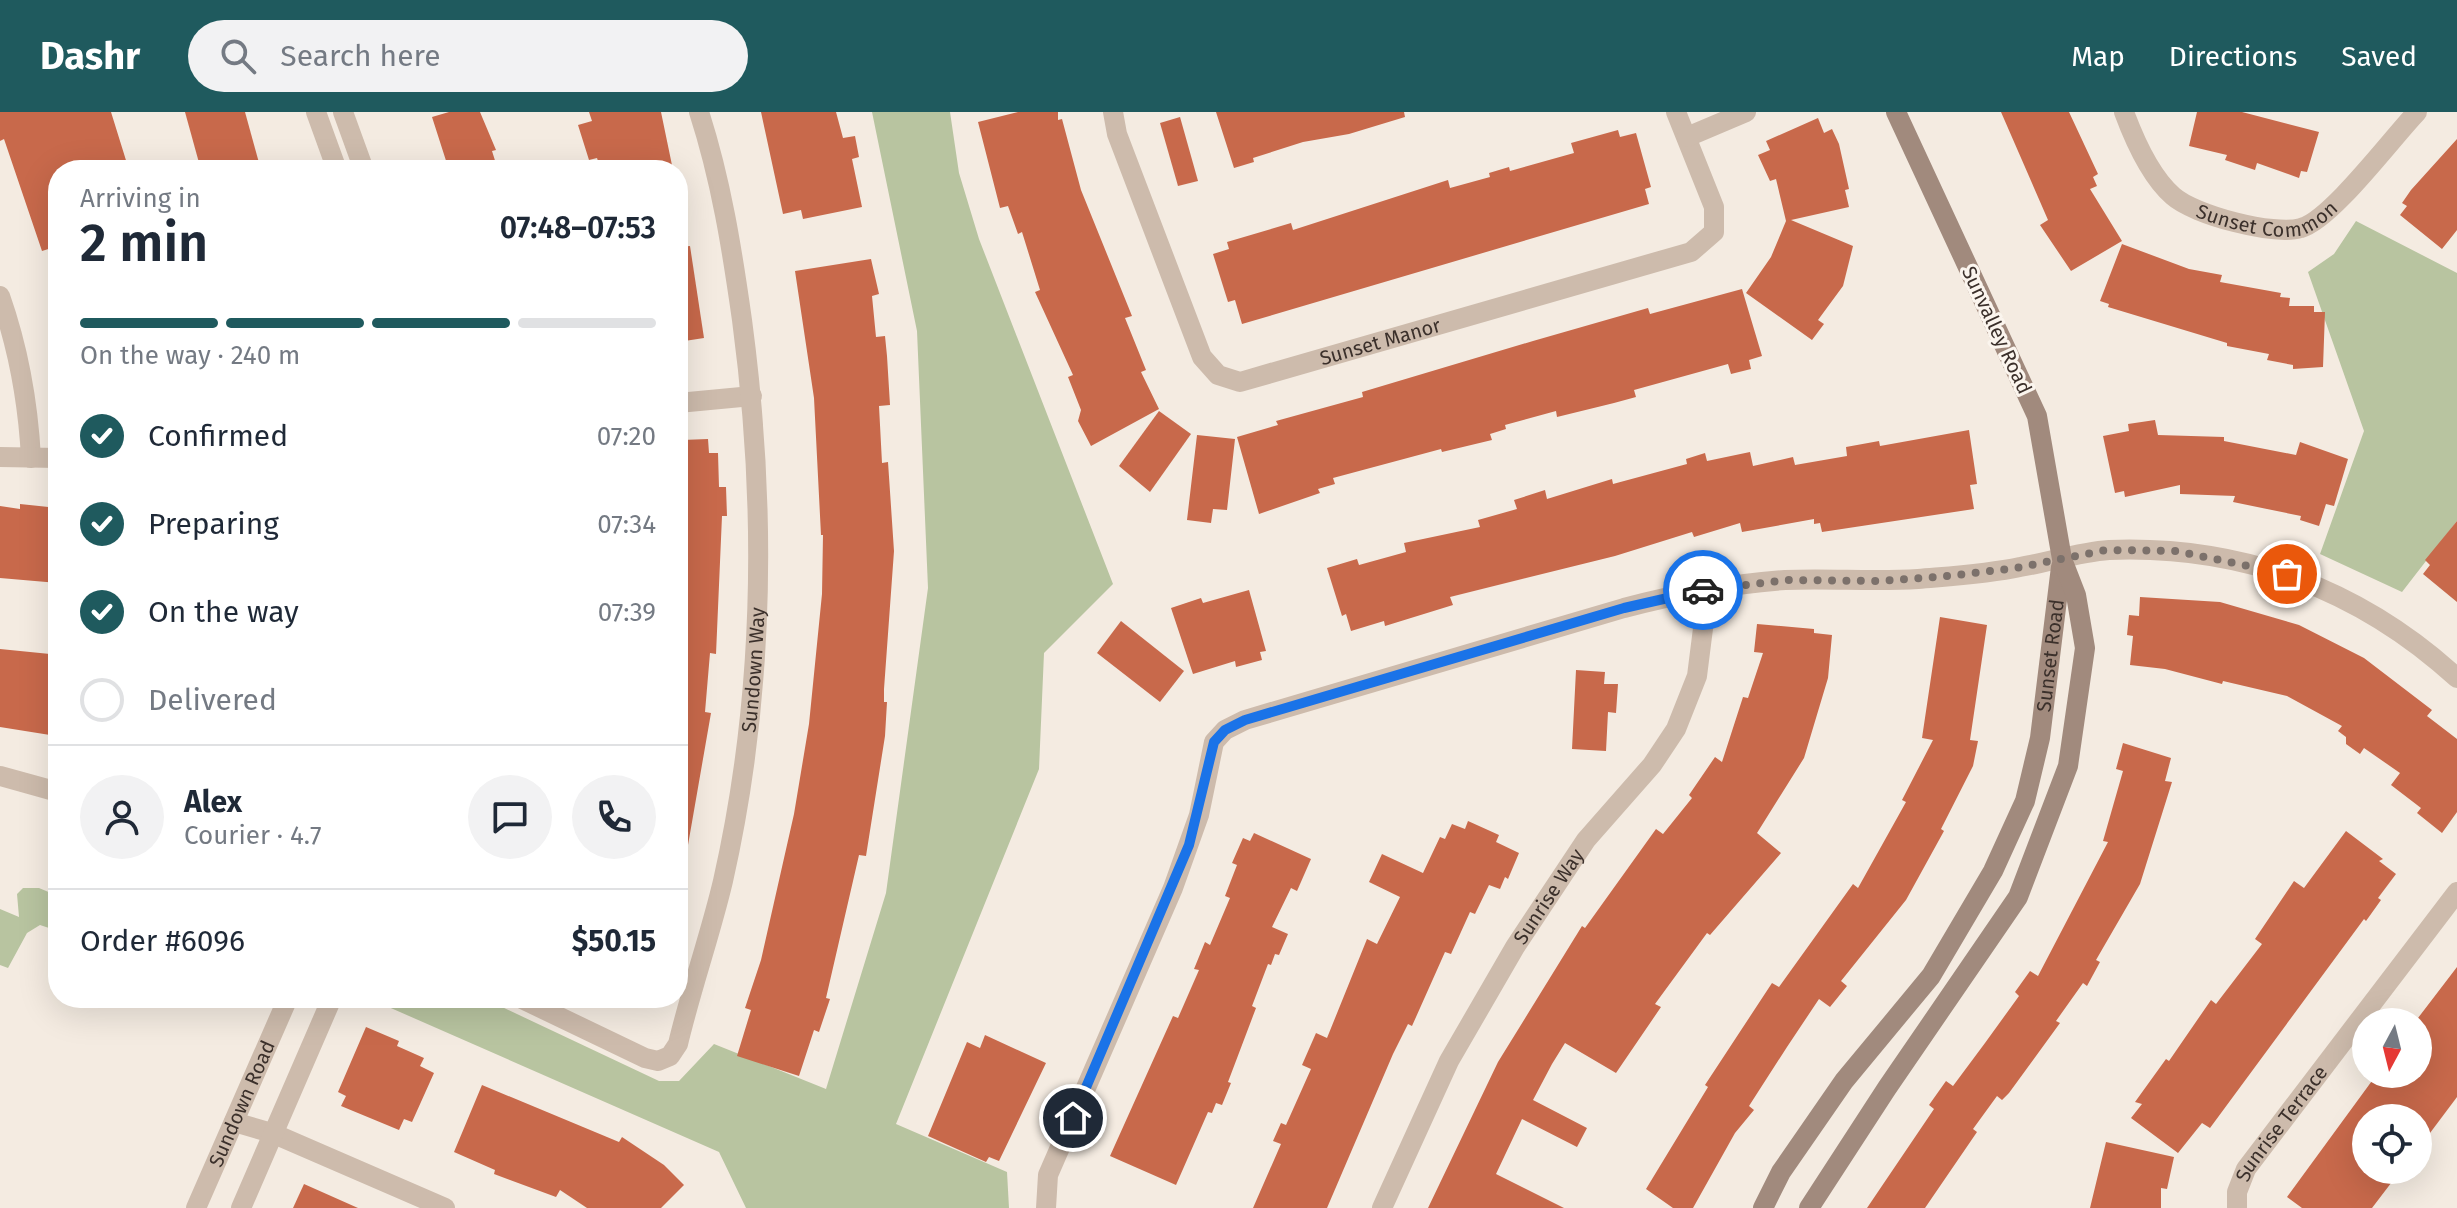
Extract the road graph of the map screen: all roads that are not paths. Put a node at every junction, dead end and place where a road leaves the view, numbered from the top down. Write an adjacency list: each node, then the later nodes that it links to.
1 (316, 112): 11 (street)
2 (343, 112): 12 (street)
3 (699, 112): 14 (street, Sundown Way)
4 (1113, 112): 10 (street, Sunset Manor)
5 (1676, 112): 10 (street, Sunset Manor)
6 (1746, 112): 10 (street)
7 (1896, 112): 19 (street, Sunvalley Road)
8 (2124, 112): 9 (street, Sunset Common)
9 (2417, 112)
10 (1687, 137)
11 (333, 160)
12 (360, 160)
13 (0, 296): 17 (street)
14 (752, 396): 15 (street); 29 (street, Sundown Way)
15 (688, 402)
16 (0, 457): 17 (street)
17 (31, 458): 18 (street)
18 (48, 458)
19 (2062, 559): 20 (street); 21 (street); 37 (street, Sunset Road); 38 (street, Sunset Road)
20 (1708, 589): 35 (street); 36 (street, Sunrise Way)
21 (2457, 678)
22 (0, 776): 23 (street)
23 (48, 789)
24 (2457, 892): 39 (street, Sunrise Terrace)
25 (284, 1008): 30 (street, Sundown Road)
26 (328, 1008): 31 (street, Sundown Road)
27 (541, 1008): 28 (street, Sundown Way)
28 (688, 1008)
29 (688, 1008)
30 (234, 1122): 31 (street); 32 (street, Sundown Road)
31 (272, 1133): 33 (street, Sundown Road); 34 (street)
32 (196, 1208)
33 (241, 1208)
34 (445, 1208)
35 (1046, 1208)
36 (1382, 1208)
37 (1763, 1208)
38 (1809, 1208)
39 (2237, 1208)

